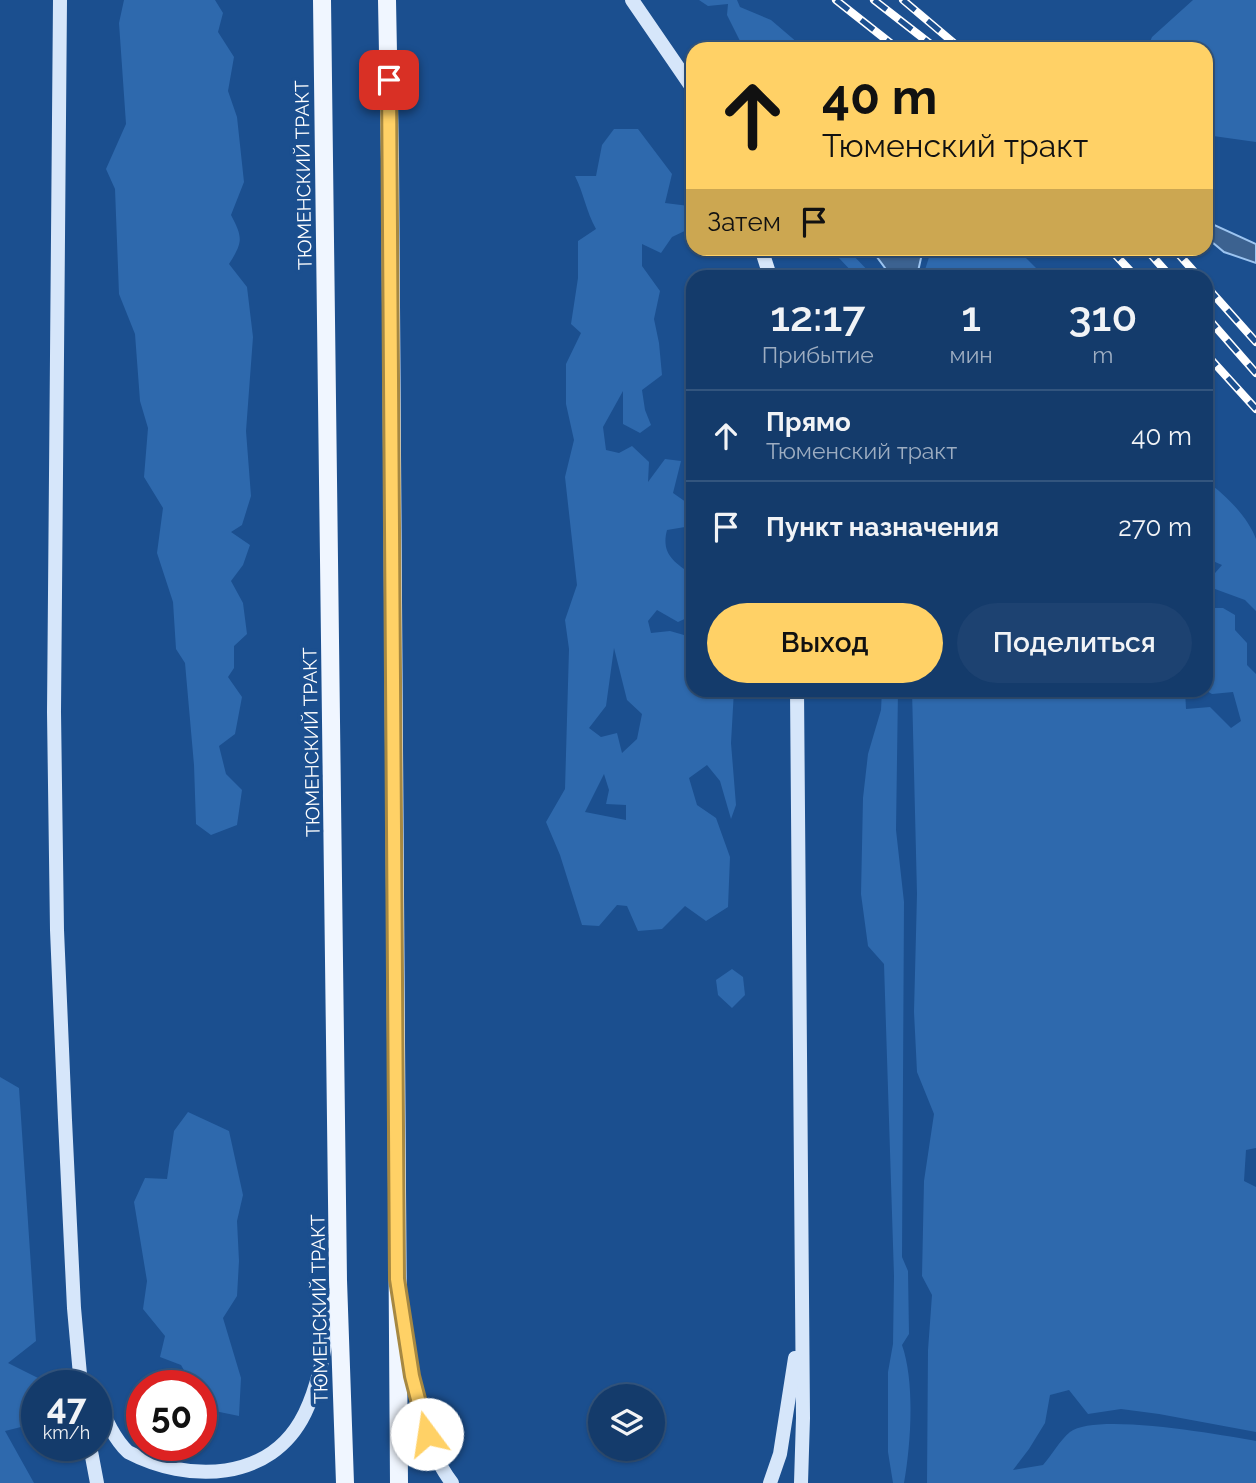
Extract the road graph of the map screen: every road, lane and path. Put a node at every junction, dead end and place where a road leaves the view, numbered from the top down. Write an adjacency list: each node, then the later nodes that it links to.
1 (60, 0): 9 (main road)
2 (322, 0): 8 (main road, ТЮМЕНСКИЙ ТРАКТ)
3 (387, 0): 7 (main road)
4 (632, 0): 5 (main road)
5 (686, 79)
6 (797, 697): 10 (main road)
7 (397, 1279): 17 (main road); 18 (main road)
8 (338, 1280): 13 (main road); 16 (main road, ТЮМЕНСКИЙ ТРАКТ)
9 (75, 1308): 11 (main road); 12 (main road)
10 (801, 1319): 19 (main road); 20 (main road)
11 (80, 1370)
12 (89, 1370)
13 (112, 1429)
14 (93, 1461): 15 (main road)
15 (97, 1483)
16 (345, 1483)
17 (399, 1483)
18 (452, 1483)
19 (770, 1483)
20 (801, 1483)

